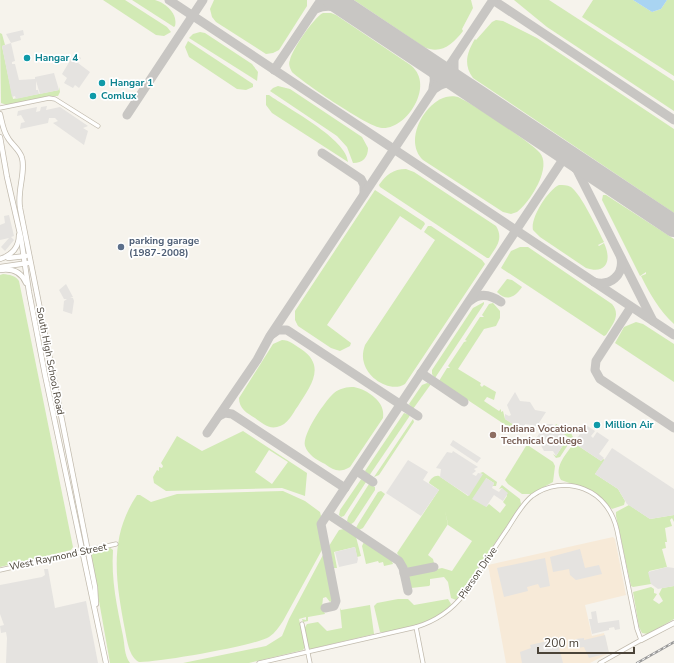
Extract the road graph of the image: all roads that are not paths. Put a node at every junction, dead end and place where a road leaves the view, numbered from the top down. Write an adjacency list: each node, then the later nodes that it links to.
1 (0, 108): 3 (street)
2 (0, 114): 6 (street, South High School Road)
3 (98, 126)
4 (0, 137): 5 (street, South High School Road)
5 (18, 226): 6 (street, South High School Road); 7 (street)
6 (27, 255): 7 (street); 8 (street, South High School Road); 9 (street, South High School Road)
7 (0, 259)
8 (31, 263): 9 (street); 14 (street, South High School Road)
9 (25, 264): 10 (street); 12 (street, South High School Road)
10 (0, 267)
11 (0, 270): 12 (street)
12 (29, 292): 15 (street, South High School Road)
13 (116, 544): 14 (street, West Raymond Street)
14 (88, 550): 15 (street, West Raymond Street); 17 (street, South High School Road)
15 (82, 551): 16 (street, West Raymond Street); 17 (street, South High School Road)
16 (0, 570)
17 (96, 612): 23 (street, South High School Road)
18 (674, 623): 21 (street)
19 (302, 624): 22 (street)
20 (416, 627): 21 (street, Pierson Drive); 22 (street, Pierson Drive); 26 (street)
21 (641, 640): 27 (street)
22 (307, 652): 24 (street, Pierson Drive); 25 (street)
23 (106, 663)
24 (259, 663)
25 (310, 663)
26 (423, 663)
27 (600, 663)

